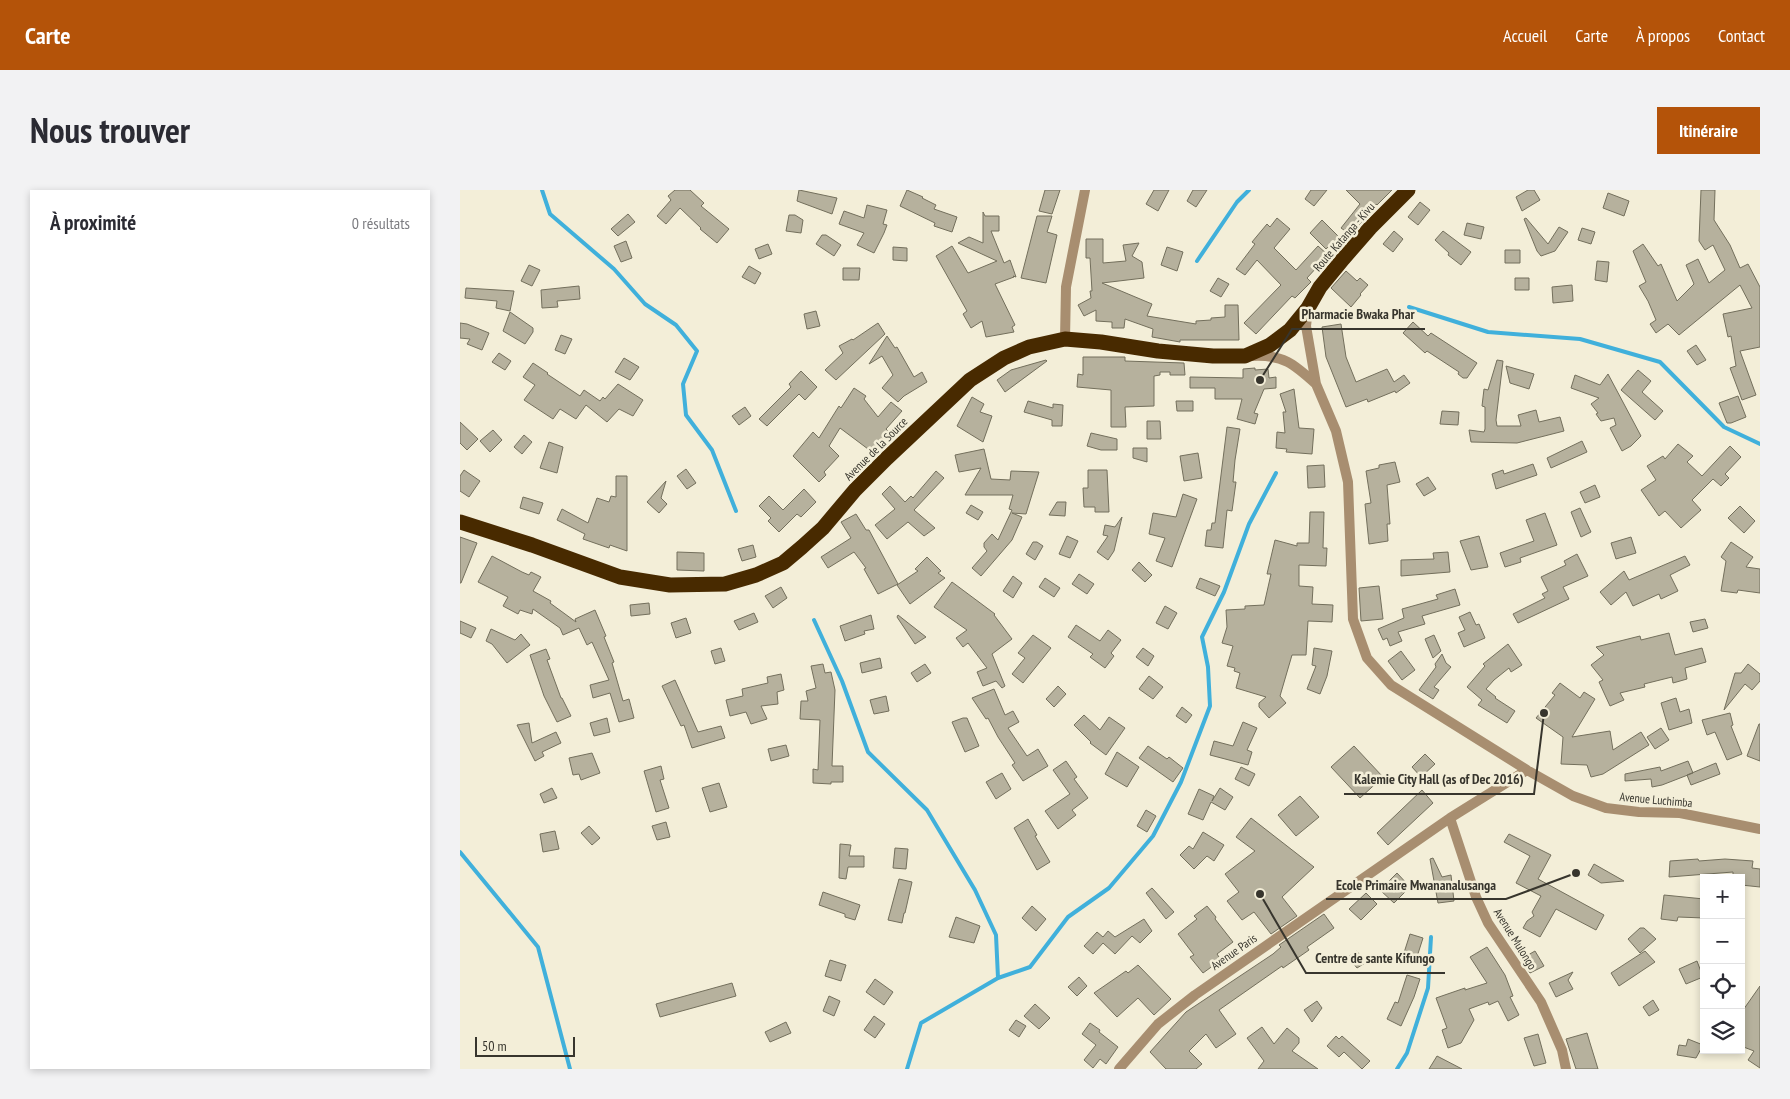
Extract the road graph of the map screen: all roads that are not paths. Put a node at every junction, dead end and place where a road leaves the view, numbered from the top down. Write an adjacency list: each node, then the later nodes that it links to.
1 (1085, 190): 4 (street)
2 (1408, 190): 3 (highway, Route Katanga - Kivu)
3 (1308, 308): 5 (highway, Avenue de la Source); 6 (street)
4 (1064, 339): 5 (highway, Avenue de la Source); 7 (highway, Avenue de la Source)
5 (1245, 356): 6 (street)
6 (1316, 384): 8 (street, Avenue Luchimba)
7 (460, 522)
8 (1527, 770): 9 (street, Avenue Paris); 10 (street, Avenue Luchimba)
9 (1450, 818): 11 (street, Avenue Paris); 12 (street, Avenue Mulongo)
10 (1760, 829)
11 (1119, 1069)
12 (1566, 1069)

